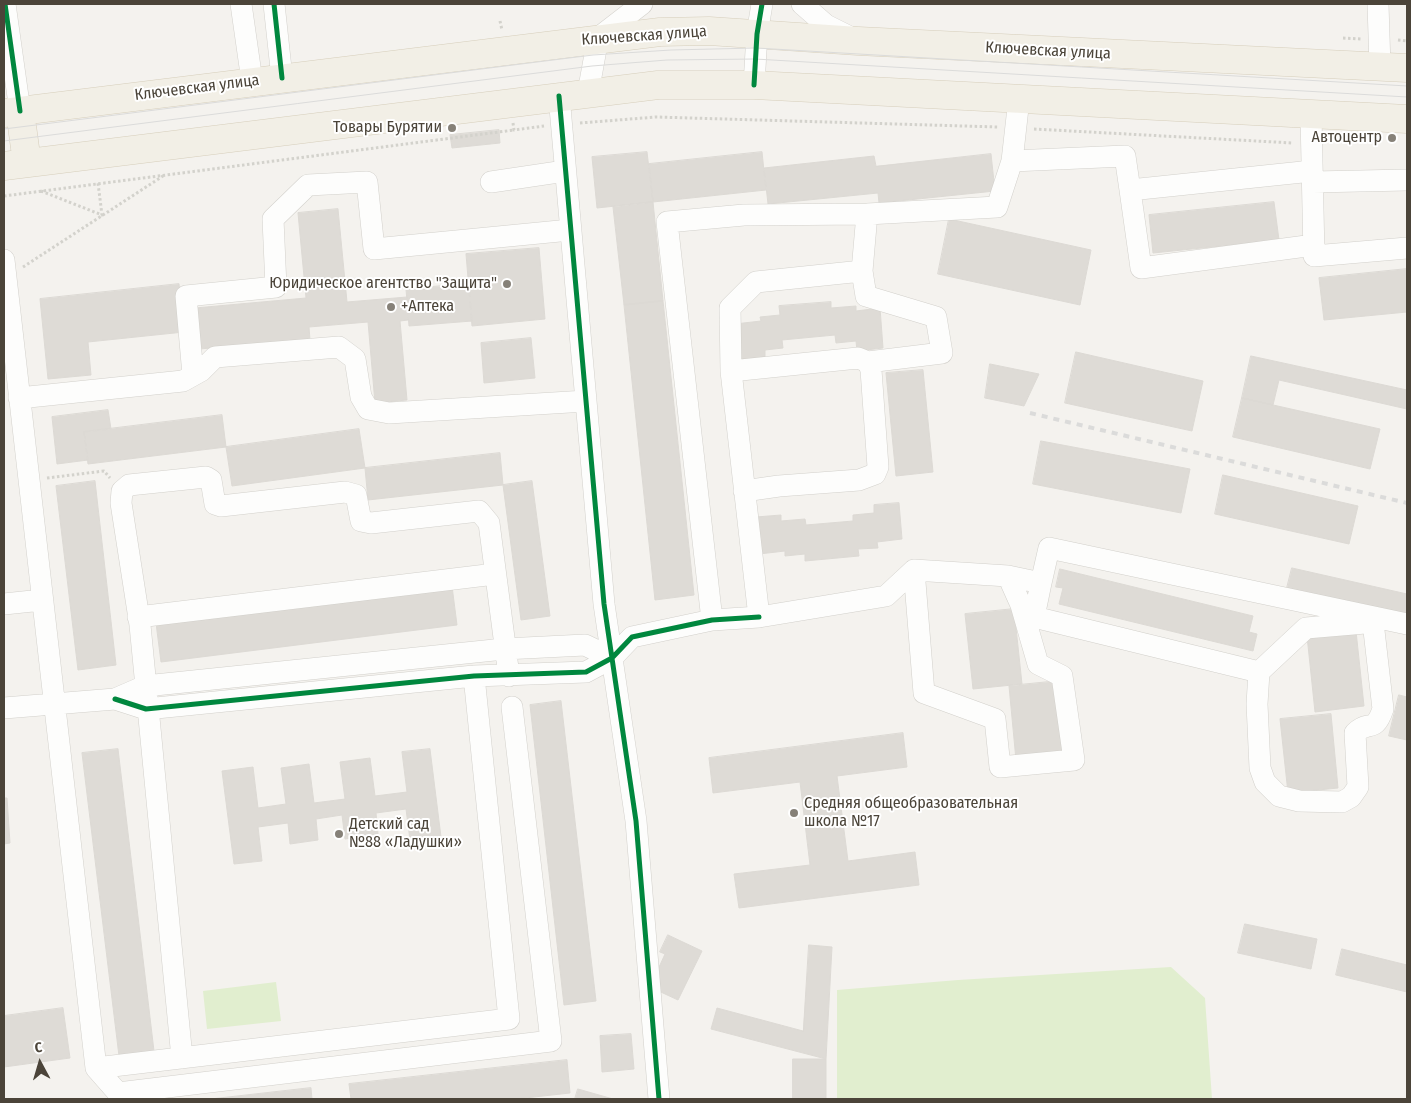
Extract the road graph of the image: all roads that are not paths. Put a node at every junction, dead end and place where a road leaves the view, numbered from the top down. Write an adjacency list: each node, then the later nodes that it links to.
1 (5, 4): 19 (street)
2 (241, 4): 14 (street)
3 (274, 4): 13 (street)
4 (642, 4): 9 (street)
5 (762, 4): 8 (street)
6 (802, 4): 10 (street)
7 (1378, 4): 11 (street)
8 (757, 34): 9 (main road, Ключевская улица); 10 (main road, Ключевская улица); 15 (street)
9 (598, 38): 13 (main road, Ключевская улица); 16 (street)
10 (858, 41): 11 (main road, Ключевская улица)
11 (1380, 67): 12 (main road, Ключевская улица)
12 (1407, 68)
13 (282, 78): 14 (main road, Ключевская улица)
14 (252, 82): 19 (main road, Ключевская улица)
15 (754, 85): 16 (main road); 18 (main road)
16 (588, 93): 17 (main road)
17 (558, 96): 23 (main road); 24 (street)
18 (1019, 99): 20 (main road); 22 (street)
19 (12, 112): 23 (main road)
20 (1311, 115): 21 (main road); 25 (street)
21 (1407, 119)
22 (1012, 161): 28 (street); 29 (street)
23 (15, 164)
24 (565, 171): 27 (street); 30 (street)
25 (1312, 176): 26 (street); 28 (street); 31 (street)
26 (1407, 180)
27 (491, 182)
28 (1130, 190): 31 (street)
29 (867, 214): 34 (street); 50 (street)
30 (570, 230): 38 (street); 40 (street)
31 (1314, 245): 32 (street)
32 (1407, 248)
33 (5, 269): 35 (street)
34 (862, 271): 36 (street); 37 (street)
35 (9, 348): 39 (street)
36 (868, 362): 37 (street); 41 (street)
37 (731, 372): 41 (street)
38 (193, 375): 39 (street); 40 (street)
39 (20, 398): 46 (street)
40 (586, 401): 53 (street)
41 (744, 491): 49 (street)
42 (914, 570): 44 (street); 44 (street); 49 (street)
43 (495, 574): 48 (street); 48 (street); 52 (street)
44 (1008, 576): 45 (street)
45 (1041, 583): 51 (street); 55 (street)
46 (42, 600): 47 (street); 61 (street)
47 (4, 604)
48 (138, 617): 58 (street)
49 (759, 617): 50 (street)
50 (712, 620): 53 (street)
51 (1389, 623): 55 (street); 55 (street)
52 (504, 649): 53 (street); 54 (street); 57 (street)
53 (612, 658): 57 (street); 67 (street)
54 (324, 668): 58 (street); 59 (street)
55 (1259, 672)
56 (474, 676): 57 (street); 59 (street); 65 (street)
57 (509, 676)
58 (145, 686): 60 (street); 64 (street)
59 (327, 691): 64 (street)
60 (115, 699): 61 (street); 64 (street)
61 (54, 703): 63 (street); 66 (street)
62 (512, 707): 66 (street)
63 (4, 708)
64 (146, 709): 65 (street)
65 (182, 1058): 66 (street)
66 (96, 1068)
67 (659, 1099)

